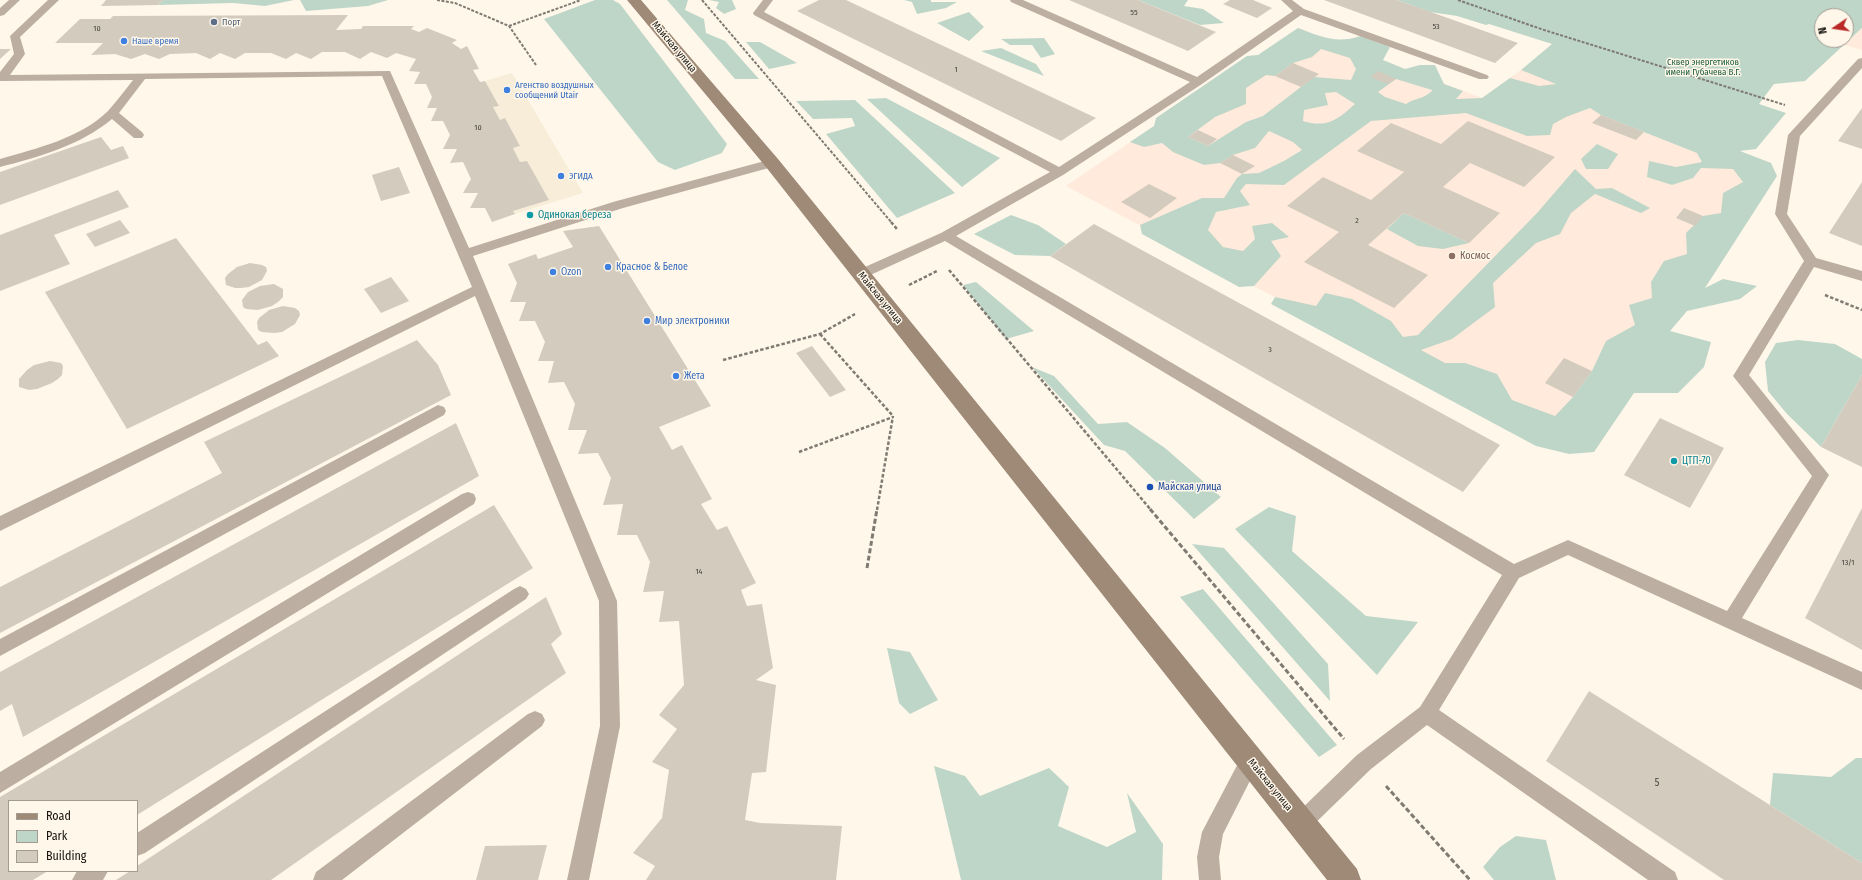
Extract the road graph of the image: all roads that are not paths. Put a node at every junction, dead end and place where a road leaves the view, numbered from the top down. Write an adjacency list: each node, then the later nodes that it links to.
1 (14, 0): 8 (lane)
2 (54, 0): 12 (lane)
3 (634, 0): 17 (main road, Майская улица)
4 (768, 0): 18 (lane)
5 (1015, 0): 13 (lane)
6 (1286, 0): 7 (lane)
7 (1300, 11): 11 (lane); 13 (lane)
8 (0, 13)
9 (1862, 61): 21 (lane)
10 (141, 77): 12 (lane); 14 (lane); 20 (lane)
11 (1483, 77)
12 (0, 78)
13 (1198, 82): 18 (lane)
14 (112, 113): 15 (lane); 16 (lane)
15 (138, 135)
16 (0, 163)
17 (772, 163): 20 (lane); 22 (main road, Майская улица)
18 (1059, 172): 19 (lane)
19 (946, 236): 22 (lane); 28 (lane)
20 (464, 254): 24 (lane)
21 (1810, 261): 23 (lane); 30 (lane)
22 (861, 274): 35 (main road, Майская улица)
23 (1862, 276)
24 (479, 289): 27 (lane); 42 (lane)
25 (438, 411): 31 (lane)
26 (468, 499): 36 (lane)
27 (0, 524)
28 (1513, 572): 30 (lane); 33 (lane)
29 (520, 594): 38 (lane)
30 (1731, 620): 32 (lane)
31 (0, 648)
32 (1862, 681)
33 (1427, 713): 37 (lane); 45 (lane)
34 (535, 720): 41 (lane)
35 (1250, 760): 37 (main road, Майская улица); 43 (lane)
36 (0, 783)
37 (1301, 823): 44 (main road, Майская улица)
38 (138, 844)
39 (95, 872): 40 (lane)
40 (83, 880)
41 (324, 880)
42 (578, 880)
43 (1210, 880)
44 (1346, 880)
45 (1667, 880)

